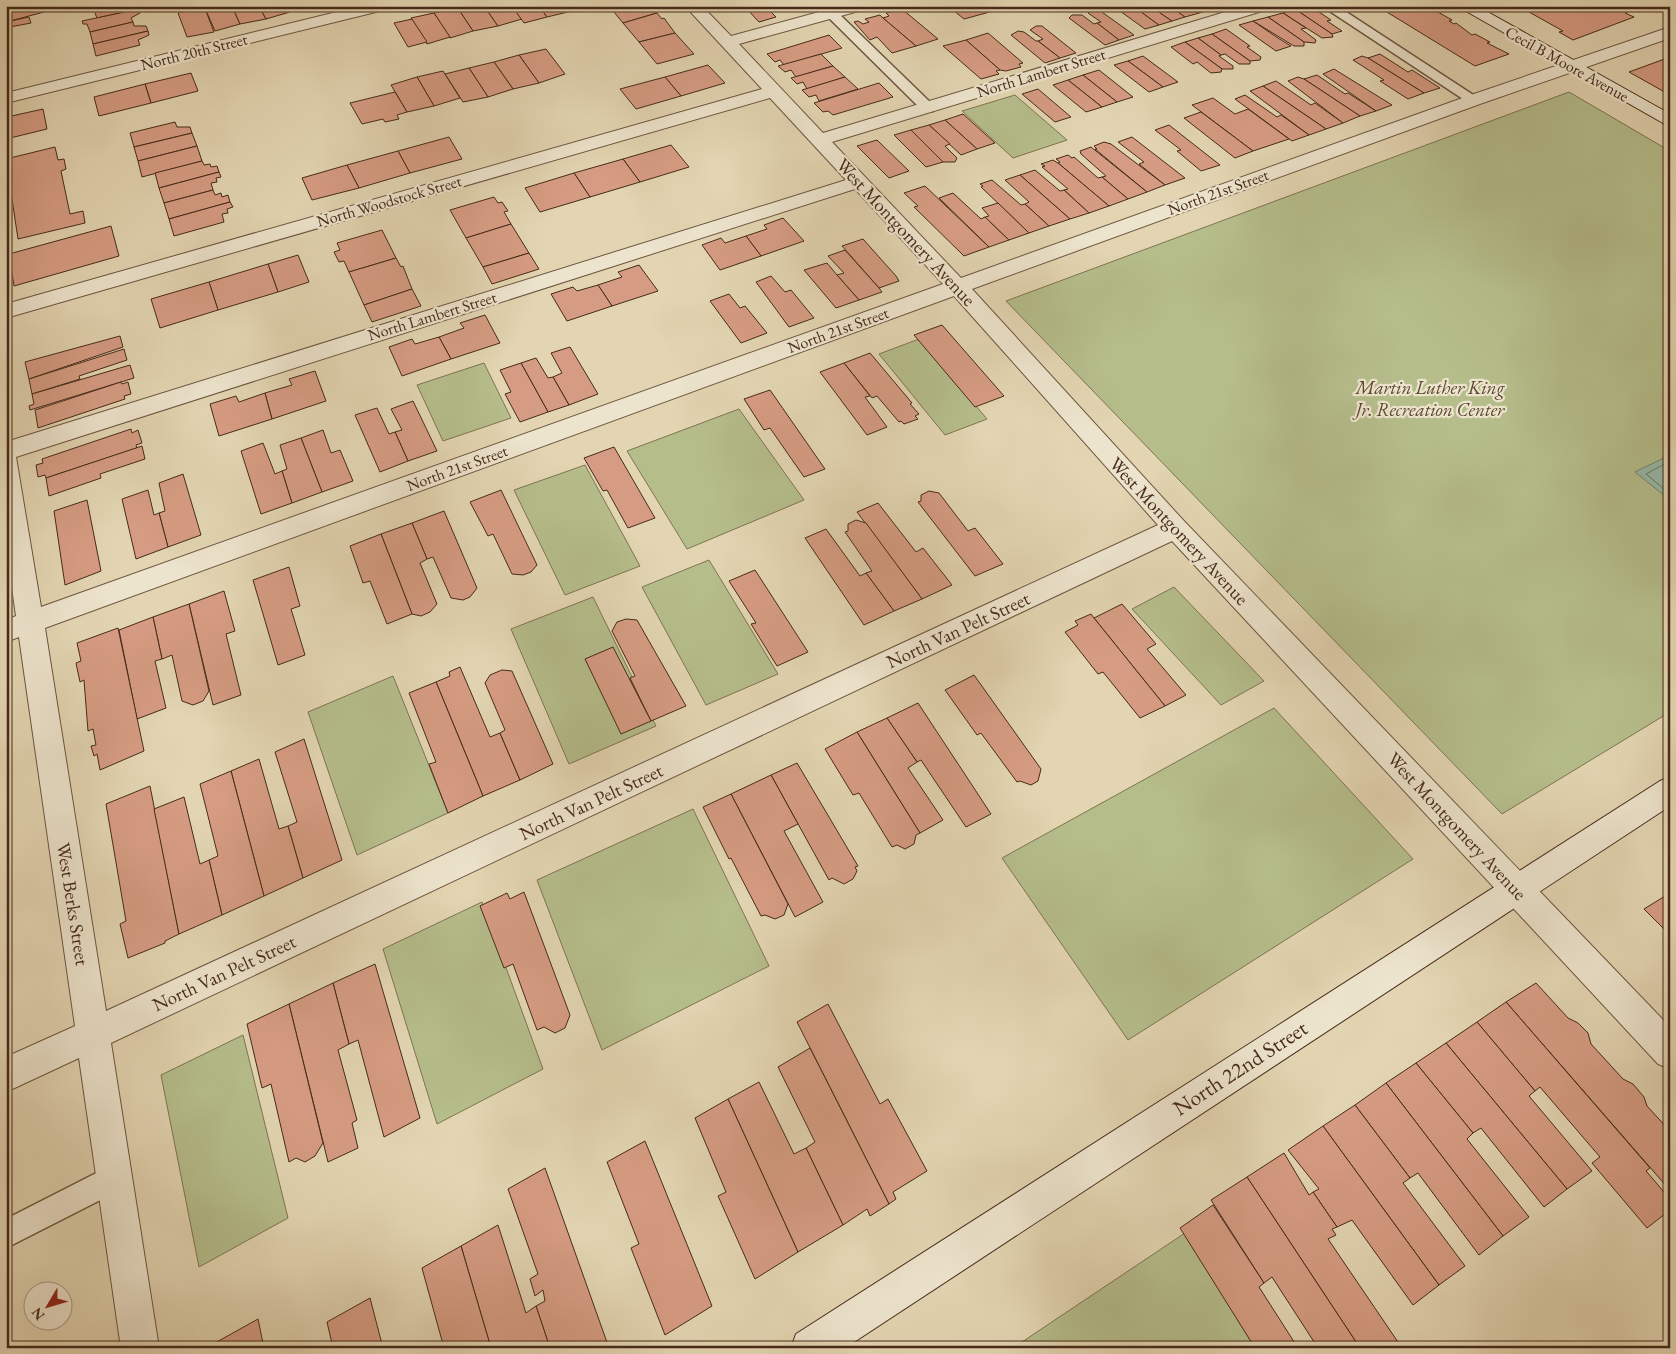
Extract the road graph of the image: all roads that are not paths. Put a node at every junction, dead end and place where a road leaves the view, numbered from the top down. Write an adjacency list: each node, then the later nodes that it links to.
1 (382, 6): 12 (street, North 20th Street)
2 (693, 6): 9 (street, West Montgomery Avenue)
3 (860, 6): 7 (street)
4 (1263, 6): 14 (street, North Lambert Street)
5 (1328, 6): 13 (lane)
6 (1465, 6): 10 (street, Cecil B Moore Avenue)
7 (832, 14): 9 (street); 14 (lane)
8 (1670, 32): 10 (street, North 21st Street)
9 (728, 42): 11 (street, West Montgomery Avenue)
10 (1572, 66): 13 (street, North 21st Street); 15 (street, Cecil B Moore Avenue)
11 (771, 92): 16 (street, West Montgomery Avenue); 19 (street, North Woodstock Street)
12 (6, 98)
13 (1474, 100): 18 (street, North 21st Street)
14 (928, 108): 16 (street, North Lambert Street)
15 (1670, 122)
16 (819, 140): 17 (street, West Montgomery Avenue)
17 (858, 182): 18 (street, West Montgomery Avenue); 20 (street, North Lambert Street)
18 (958, 287): 22 (street, West Montgomery Avenue); 23 (street, North 21st Street)
19 (6, 311)
20 (6, 451)
21 (6, 460): 23 (street, West Berks Street)
22 (1175, 528): 25 (street, West Montgomery Avenue); 26 (street, North Van Pelt Street)
23 (18, 627): 26 (street, West Berks Street)
24 (1670, 790): 25 (street, North 22nd Street)
25 (1515, 888): 27 (street, West Montgomery Avenue); 32 (street, North 22nd Street)
26 (93, 1035): 28 (street, North Van Pelt Street); 29 (street, West Berks Street)
27 (1670, 1052)
28 (6, 1075)
29 (114, 1178): 30 (lane); 31 (street, West Berks Street)
30 (6, 1234)
31 (140, 1348)
32 (810, 1348)

